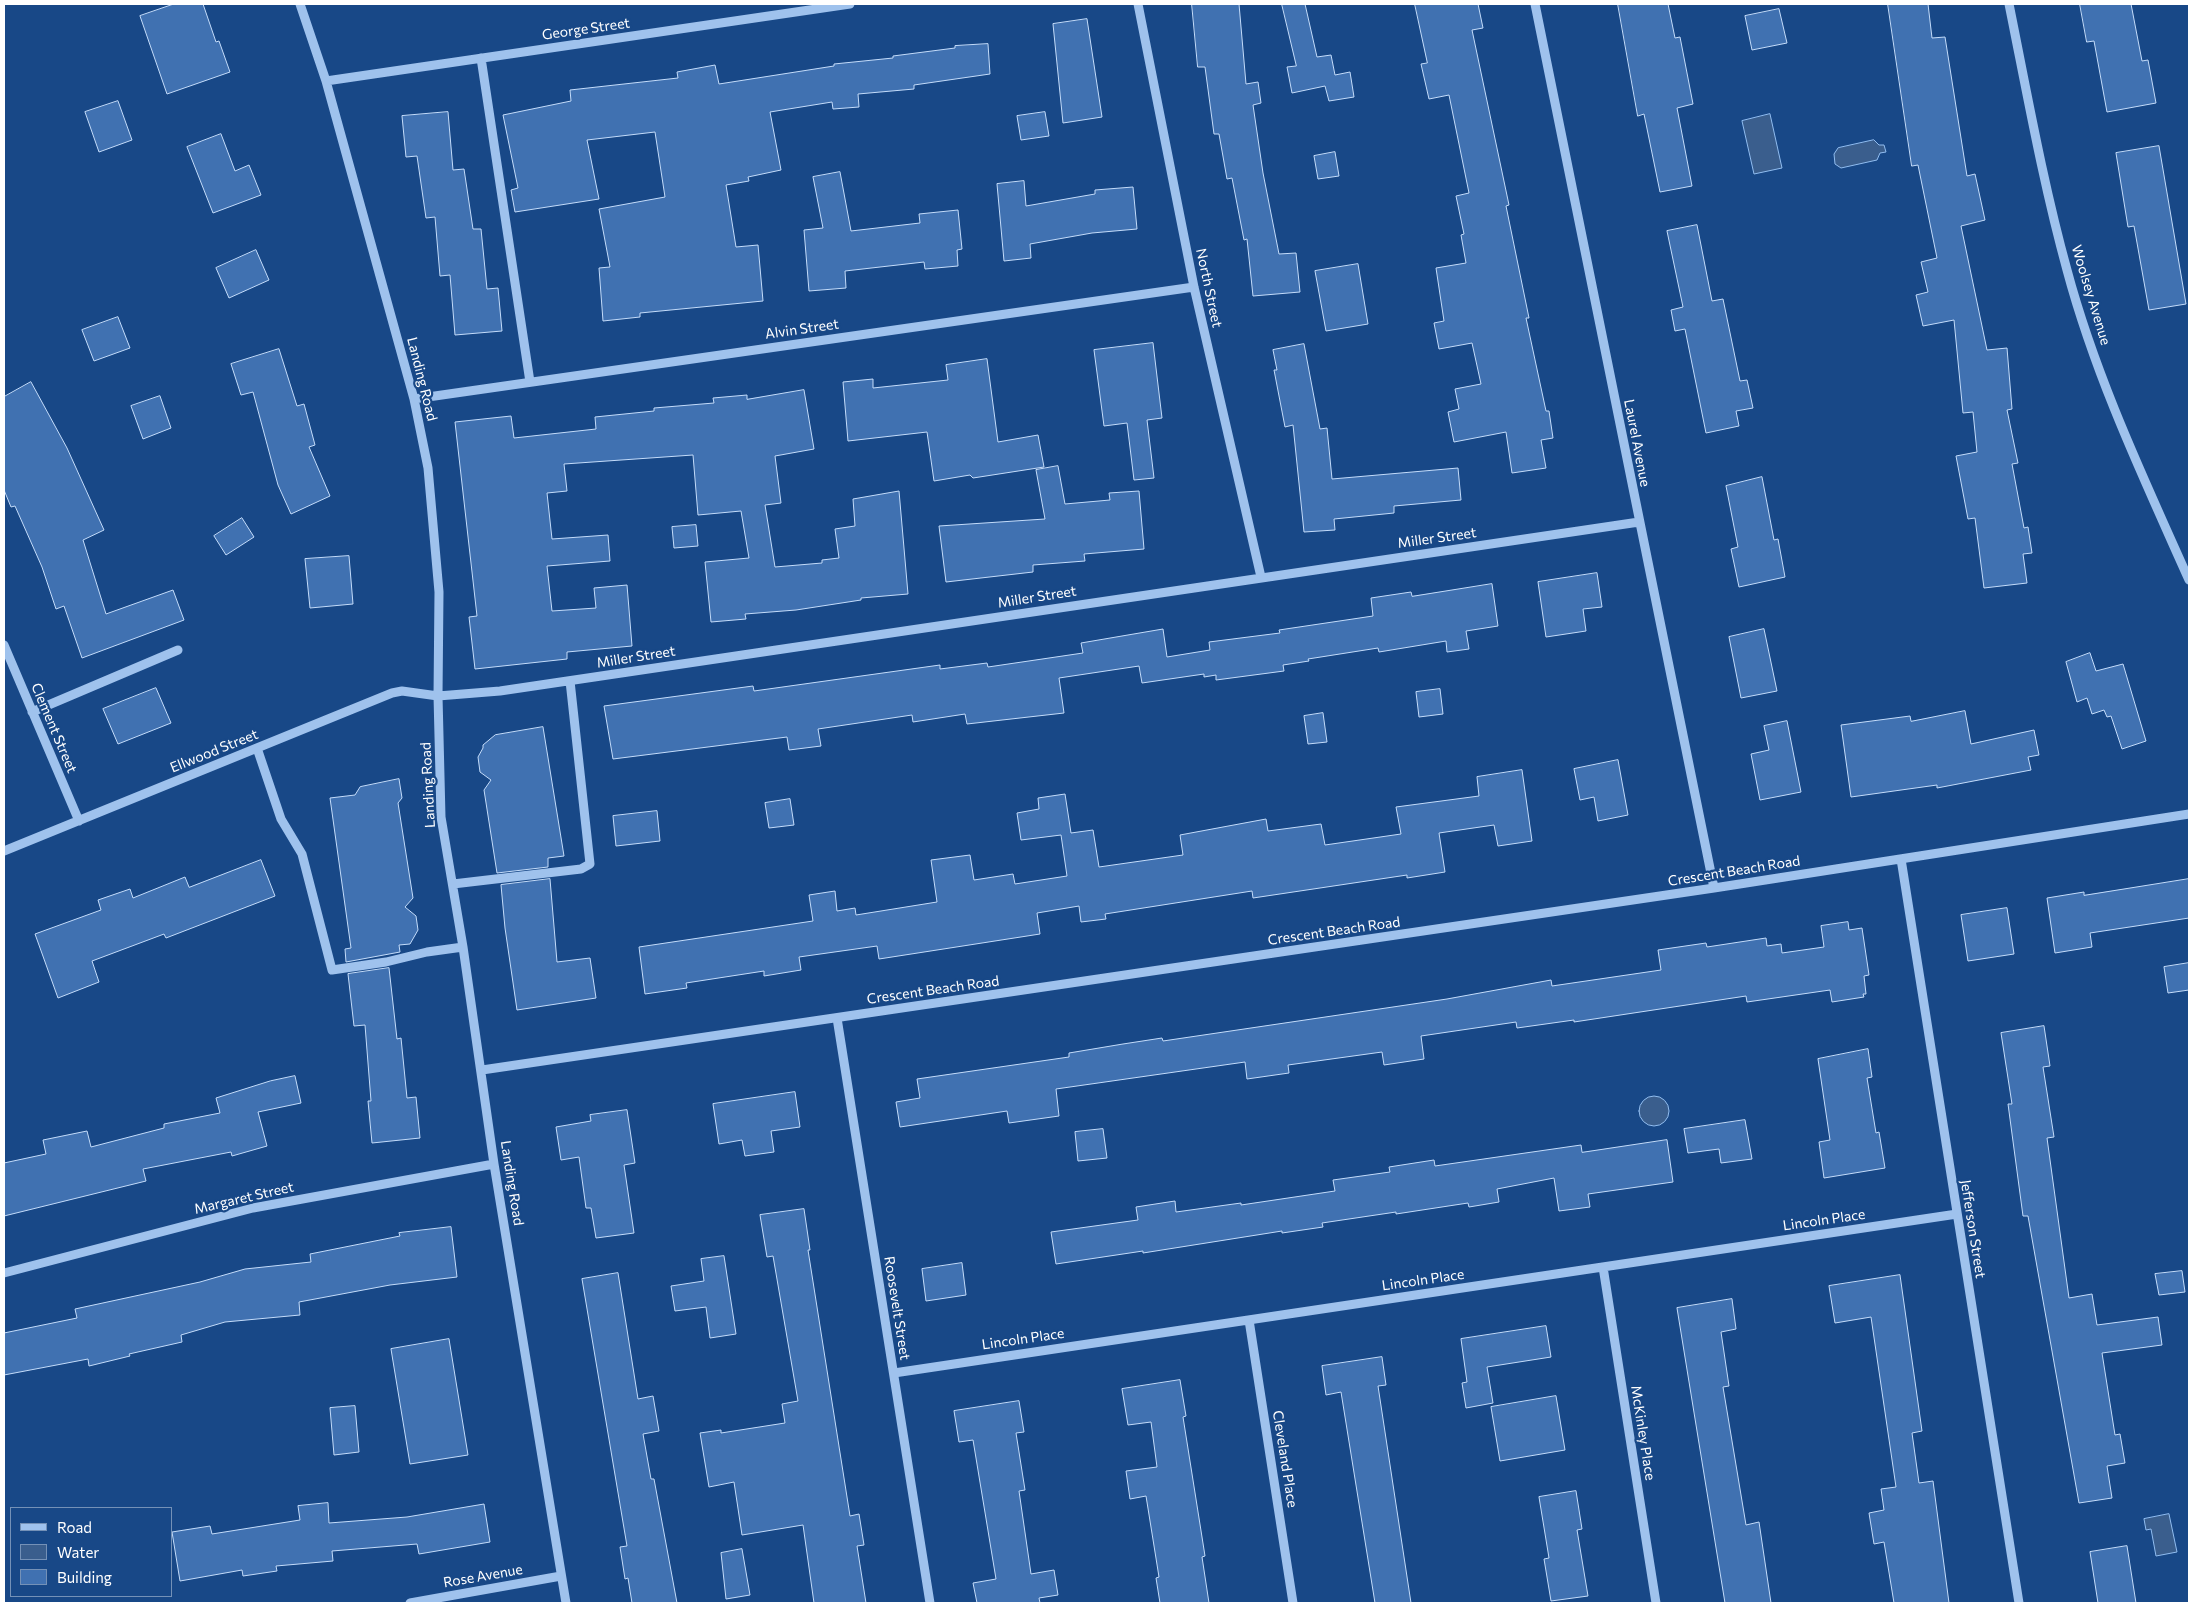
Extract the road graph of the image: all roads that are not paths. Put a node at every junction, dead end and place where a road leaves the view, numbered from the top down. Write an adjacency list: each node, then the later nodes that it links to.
1 (300, 4): 7 (street, Landing Road)
2 (850, 4): 6 (street, George Street)
3 (1138, 4): 8 (street, North Street)
4 (1535, 4): 11 (street, Laurel Avenue)
5 (2009, 4): 13 (street, Woolsey Avenue)
6 (481, 58): 7 (street, George Street); 9 (street)
7 (326, 81): 10 (street, Landing Road)
8 (1194, 287): 9 (street, Alvin Street); 12 (street, North Street)
9 (530, 382): 10 (street, Alvin Street)
10 (414, 398): 17 (street, Landing Road)
11 (1639, 522): 12 (street, Miller Street); 25 (street, Laurel Avenue)
12 (1261, 577): 16 (street, Miller Street)
13 (2189, 580)
14 (4, 645): 18 (street, Clement Street)
15 (178, 650): 18 (street)
16 (570, 681): 17 (street, Miller Street); 24 (street)
17 (438, 696): 19 (street, Ellwood Street); 24 (street, Landing Road)
18 (32, 712): 21 (street, Clement Street)
19 (257, 748): 21 (street, Ellwood Street); 26 (street)
20 (2189, 814): 23 (street, Crescent Beach Road)
21 (79, 821): 22 (street, Ellwood Street)
22 (4, 851)
23 (1901, 859): 25 (street, Crescent Beach Road); 30 (street, Jefferson Street)
24 (453, 884): 26 (street, Landing Road)
25 (1714, 888): 27 (street, Crescent Beach Road)
26 (463, 947): 28 (street, Landing Road)
27 (837, 1018): 28 (street, Crescent Beach Road); 34 (street, Roosevelt Street)
28 (482, 1070): 29 (street, Landing Road)
29 (494, 1164): 32 (street, Margaret Street); 35 (street, Landing Road)
30 (1957, 1214): 31 (street, Lincoln Place); 41 (street, Jefferson Street)
31 (1603, 1267): 33 (street, Lincoln Place); 40 (street, McKinley Place)
32 (4, 1274)
33 (1248, 1320): 34 (street, Lincoln Place); 39 (street, Cleveland Place)
34 (894, 1372): 38 (street, Roosevelt Street)
35 (561, 1576): 36 (street, Rose Avenue); 37 (street, Landing Road)
36 (410, 1603)
37 (566, 1603)
38 (930, 1603)
39 (1293, 1603)
40 (1656, 1603)
41 (2018, 1603)

